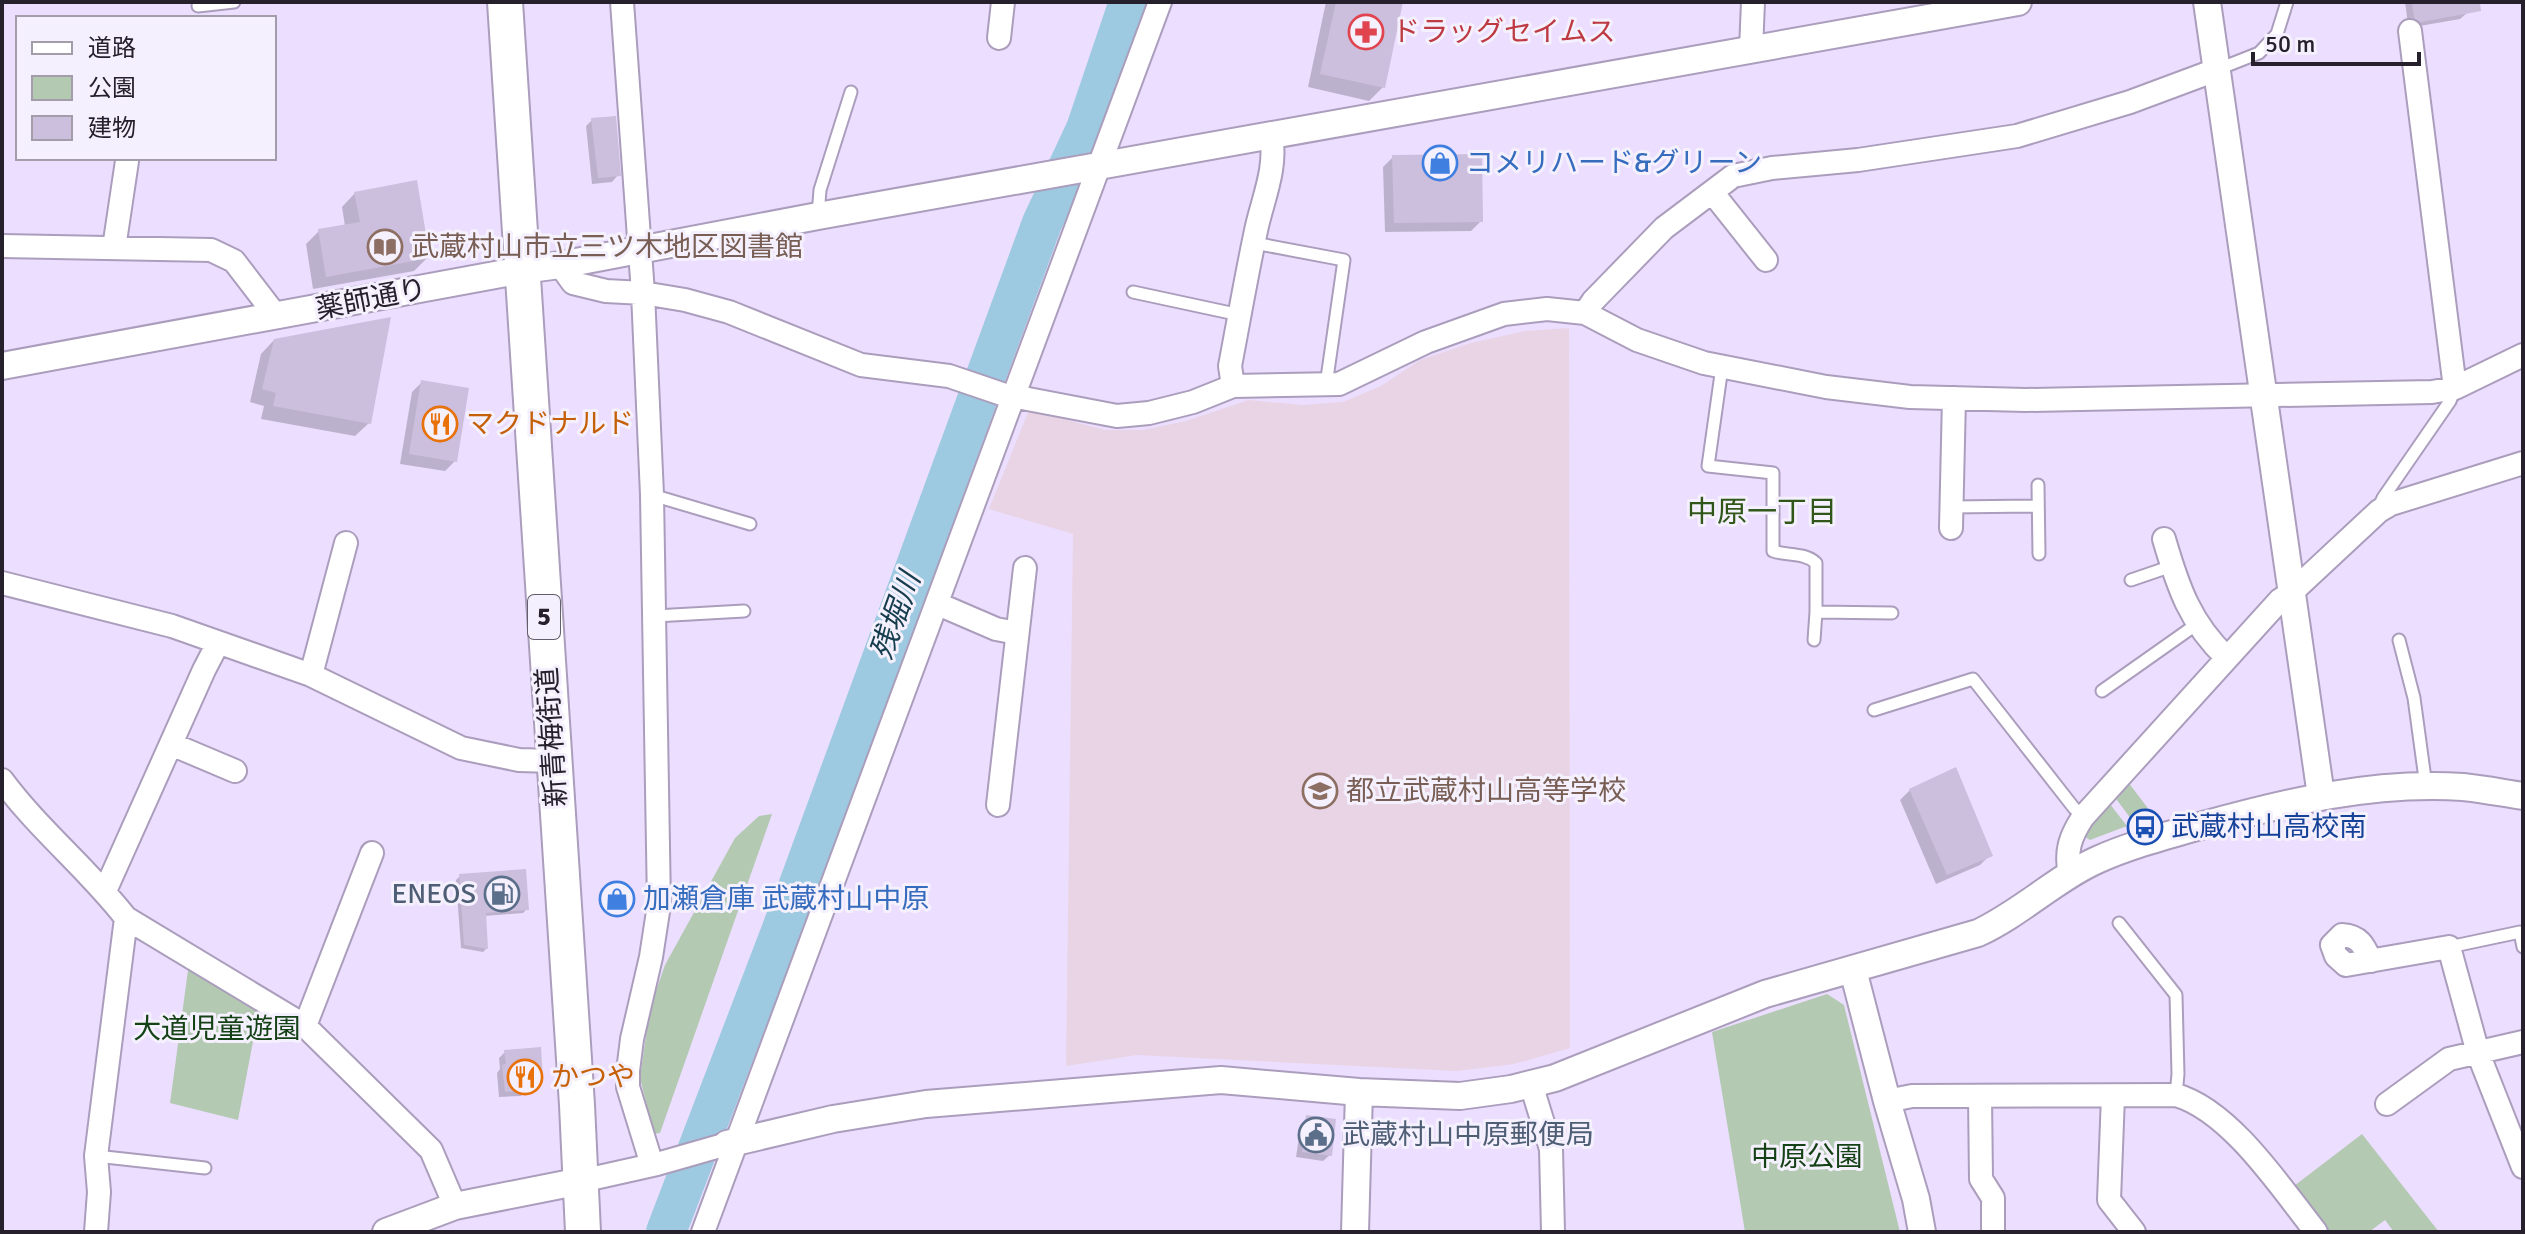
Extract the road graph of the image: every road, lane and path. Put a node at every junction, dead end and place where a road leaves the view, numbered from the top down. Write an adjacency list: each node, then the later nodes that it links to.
1 (234, 2): 10 (lane)
2 (505, 2): 27 (main road, 新青梅街道 / 5)
3 (622, 2): 24 (street)
4 (1003, 2): 12 (street)
5 (1160, 2): 18 (street)
6 (1753, 2): 13 (street)
7 (2018, 2): 13 (street, 薬師通り)
8 (2207, 2): 14 (street)
9 (2287, 2): 14 (lane)
10 (198, 6)
11 (2410, 31): 38 (street)
12 (999, 38)
13 (1751, 50): 16 (street, 薬師通り)
14 (2216, 70): 19 (street); 40 (street)
15 (851, 92): 20 (lane)
16 (1271, 135): 18 (street, 薬師通り); 21 (street)
17 (127, 161): 23 (street)
18 (1095, 166): 20 (street, 薬師通り); 39 (street)
19 (1712, 192): 25 (street); 30 (street)
20 (818, 216): 24 (street, 薬師通り)
21 (1254, 243): 31 (street); 36 (lane)
22 (2, 246): 23 (street)
23 (114, 248): 32 (street)
24 (640, 250): 26 (street, 薬師通り); 29 (street)
25 (1766, 260)
26 (560, 265): 27 (street, 薬師通り); 29 (street)
27 (522, 270): 32 (street, 薬師通り); 72 (main road, 新青梅街道 / 5)
28 (1133, 292): 31 (lane)
29 (643, 293): 39 (street); 44 (street)
30 (1585, 313): 35 (street); 36 (street)
31 (1240, 315): 37 (street)
32 (277, 317): 34 (street, 薬師通り)
33 (2523, 355): 38 (street)
34 (2, 366)
35 (1722, 367): 41 (street); 59 (lane)
36 (1326, 385): 37 (street)
37 (1233, 386): 39 (street)
38 (2455, 388): 40 (street); 46 (lane)
39 (1008, 395): 57 (street)
40 (2263, 395): 41 (street); 56 (street)
41 (1954, 398): 47 (street)
42 (2523, 463): 46 (street)
43 (2038, 485): 45 (lane)
44 (652, 495): 48 (lane); 61 (street)
45 (2038, 506): 47 (lane); 51 (lane)
46 (2379, 511): 56 (street)
47 (1951, 517)
48 (750, 524)
49 (2164, 539): 52 (street)
50 (346, 543): 68 (street)
51 (2039, 554)
52 (2172, 566): 54 (lane); 62 (street)
53 (1025, 568): 63 (street)
54 (2131, 580)
55 (2, 583): 66 (street)
56 (2291, 593): 67 (street); 76 (street)
57 (938, 604): 63 (street); 99 (street)
58 (744, 611): 61 (lane)
59 (1816, 612): 60 (lane); 64 (lane)
60 (1892, 613)
61 (655, 616): 101 (street)
62 (2197, 624): 67 (street); 69 (lane)
63 (1017, 633): 78 (street)
64 (1814, 640)
65 (2399, 640): 75 (lane)
66 (218, 643): 68 (street); 71 (street)
67 (2227, 658): 79 (street)
68 (311, 675): 72 (street)
69 (2102, 691)
70 (1874, 710): 79 (lane)
71 (171, 744): 73 (street); 82 (street)
72 (553, 761): 104 (main road, 新青梅街道 / 5)
73 (235, 771)
74 (2, 781): 82 (street)
75 (2427, 786): 76 (street); 77 (street)
76 (2321, 796): 81 (street)
77 (2523, 796)
78 (998, 805)
79 (2083, 817): 81 (street)
80 (372, 853): 89 (street)
81 (2070, 876): 88 (street)
82 (105, 891): 83 (street)
83 (126, 918): 89 (street); 100 (street)
84 (2119, 923): 94 (lane)
85 (2449, 947): 86 (lane); 87 (street); 91 (street)
86 (2523, 947)
87 (2371, 961)
88 (1853, 970): 92 (street); 97 (street)
89 (305, 1026): 105 (street)
90 (2523, 1042): 91 (street)
91 (2478, 1053): 98 (street); 102 (street)
92 (1531, 1084): 93 (street); 111 (street)
93 (1359, 1092): 99 (street); 110 (street)
94 (2176, 1095): 96 (street); 115 (street)
95 (1980, 1096): 96 (street); 97 (street); 113 (street)
96 (2113, 1096): 114 (street)
97 (1887, 1101): 112 (street)
98 (2387, 1104)
99 (731, 1143): 101 (street); 109 (street)
100 (96, 1156): 103 (lane); 106 (street)
101 (655, 1164): 104 (street)
102 (2523, 1167)
103 (205, 1168)
104 (581, 1181): 105 (street); 108 (main road, 新青梅街道 / 5)
105 (455, 1206): 107 (street)
106 (96, 1232)
107 (386, 1232)
108 (583, 1232)
109 (703, 1232)
110 (1355, 1232)
111 (1553, 1232)
112 (1922, 1232)
113 (1993, 1232)
114 (2134, 1232)
115 (2316, 1232)

